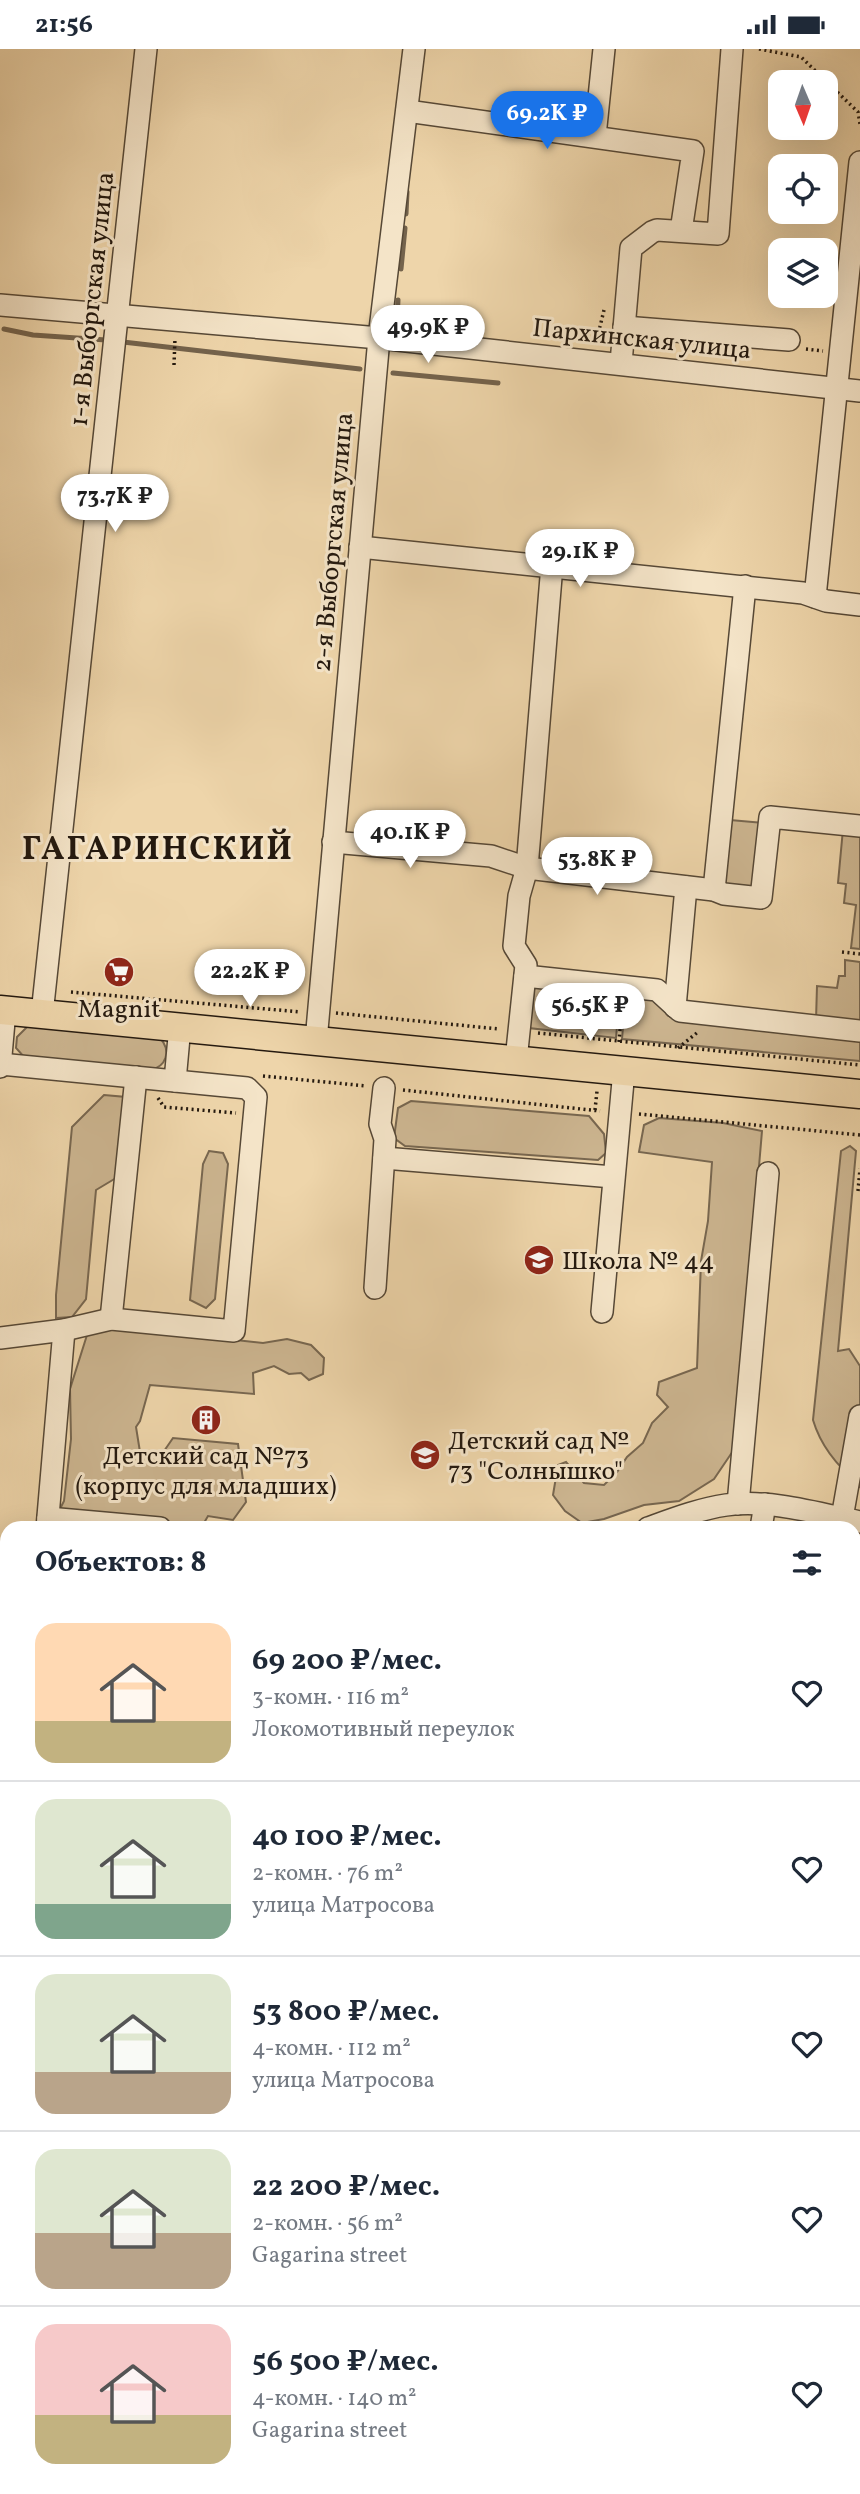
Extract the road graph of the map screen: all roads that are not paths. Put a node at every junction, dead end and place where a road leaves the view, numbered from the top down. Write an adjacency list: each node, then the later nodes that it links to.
1 (146, 49): 10 (street, 1-я Выборгская улица)
2 (414, 49): 5 (street, 2-я Выборгская улица)
3 (604, 49): 6 (street)
4 (732, 49): 8 (street)
5 (407, 111): 6 (street); 13 (street, 2-я Выборгская улица)
6 (595, 136): 8 (street)
7 (860, 162): 17 (street)
8 (681, 231): 11 (street)
9 (0, 305): 10 (street, Пархинская улица)
10 (117, 317): 13 (street, Пархинская улица); 30 (street, 1-я Выборгская улица)
11 (624, 327): 12 (street); 15 (street)
12 (711, 334): 14 (street); 16 (street)
13 (379, 338): 15 (street, Пархинская улица); 19 (street, 2-я Выборгская улица)
14 (789, 340)
15 (621, 363): 16 (street, Пархинская улица)
16 (708, 373): 17 (street, Пархинская улица)
17 (837, 388): 18 (street, Пархинская улица); 22 (street)
18 (860, 391)
19 (360, 547): 20 (street); 25 (street, 2-я Выборгская улица)
20 (552, 565): 21 (street); 26 (street)
21 (745, 586): 22 (street); 28 (street)
22 (809, 595): 23 (street)
23 (860, 605)
24 (860, 826): 28 (street)
25 (333, 842): 26 (street); 35 (street, 2-я Выборгская улица)
26 (527, 868): 27 (street); 29 (street)
27 (687, 887): 28 (street); 31 (street)
28 (713, 890)
29 (525, 977): 31 (street); 36 (street)
30 (44, 1002): 32 (main road); 33 (main road)
31 (675, 1007): 34 (street)
32 (3, 1010): 37 (street)
33 (180, 1026): 35 (main road); 40 (street)
34 (860, 1031)
35 (316, 1041): 36 (main road)
36 (516, 1060): 38 (main road)
37 (0, 1065): 39 (street)
38 (624, 1070): 42 (main road); 45 (street)
39 (136, 1077): 40 (street); 48 (street)
40 (175, 1081): 48 (street)
41 (384, 1088): 43 (street)
42 (860, 1094)
43 (384, 1158): 45 (street); 46 (street)
44 (768, 1173): 52 (street)
45 (613, 1177): 47 (street)
46 (375, 1288)
47 (602, 1312)
48 (111, 1319): 49 (street)
49 (64, 1330): 50 (street); 55 (street)
50 (0, 1338)
51 (860, 1416): 54 (street)
52 (738, 1503): 53 (street); 56 (street)
53 (765, 1504): 54 (street); 57 (street)
54 (851, 1520)
55 (47, 1521)
56 (669, 1521)
57 (762, 1521)

